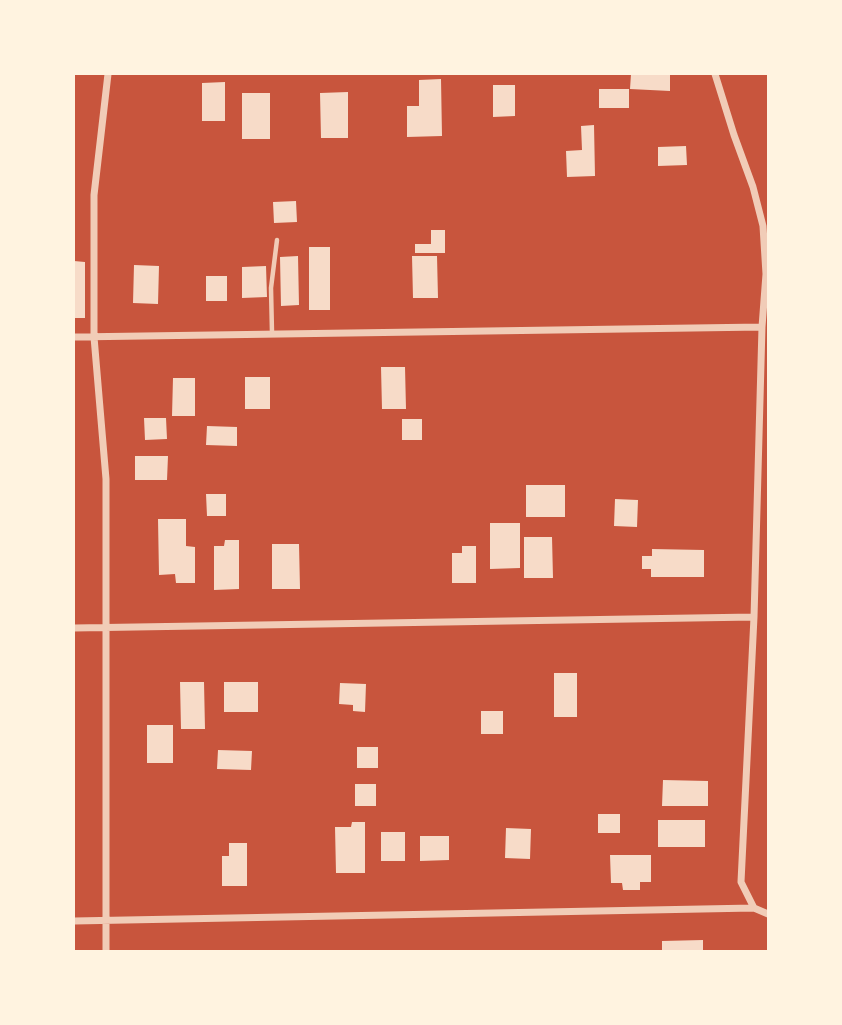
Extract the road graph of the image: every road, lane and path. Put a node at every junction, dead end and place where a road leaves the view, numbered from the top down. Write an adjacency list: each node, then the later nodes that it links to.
1 (108, 74): 7 (street)
2 (715, 74): 4 (street)
3 (277, 240): 5 (lane)
4 (762, 327): 5 (street); 8 (street)
5 (272, 334): 7 (street)
6 (74, 337): 7 (street)
7 (94, 337): 9 (street)
8 (754, 617): 9 (street); 11 (street)
9 (106, 627): 10 (street); 13 (street)
10 (74, 628)
11 (754, 908): 12 (street); 13 (street)
12 (768, 914)
13 (106, 920): 14 (street); 15 (street)
14 (74, 921)
15 (106, 951)

